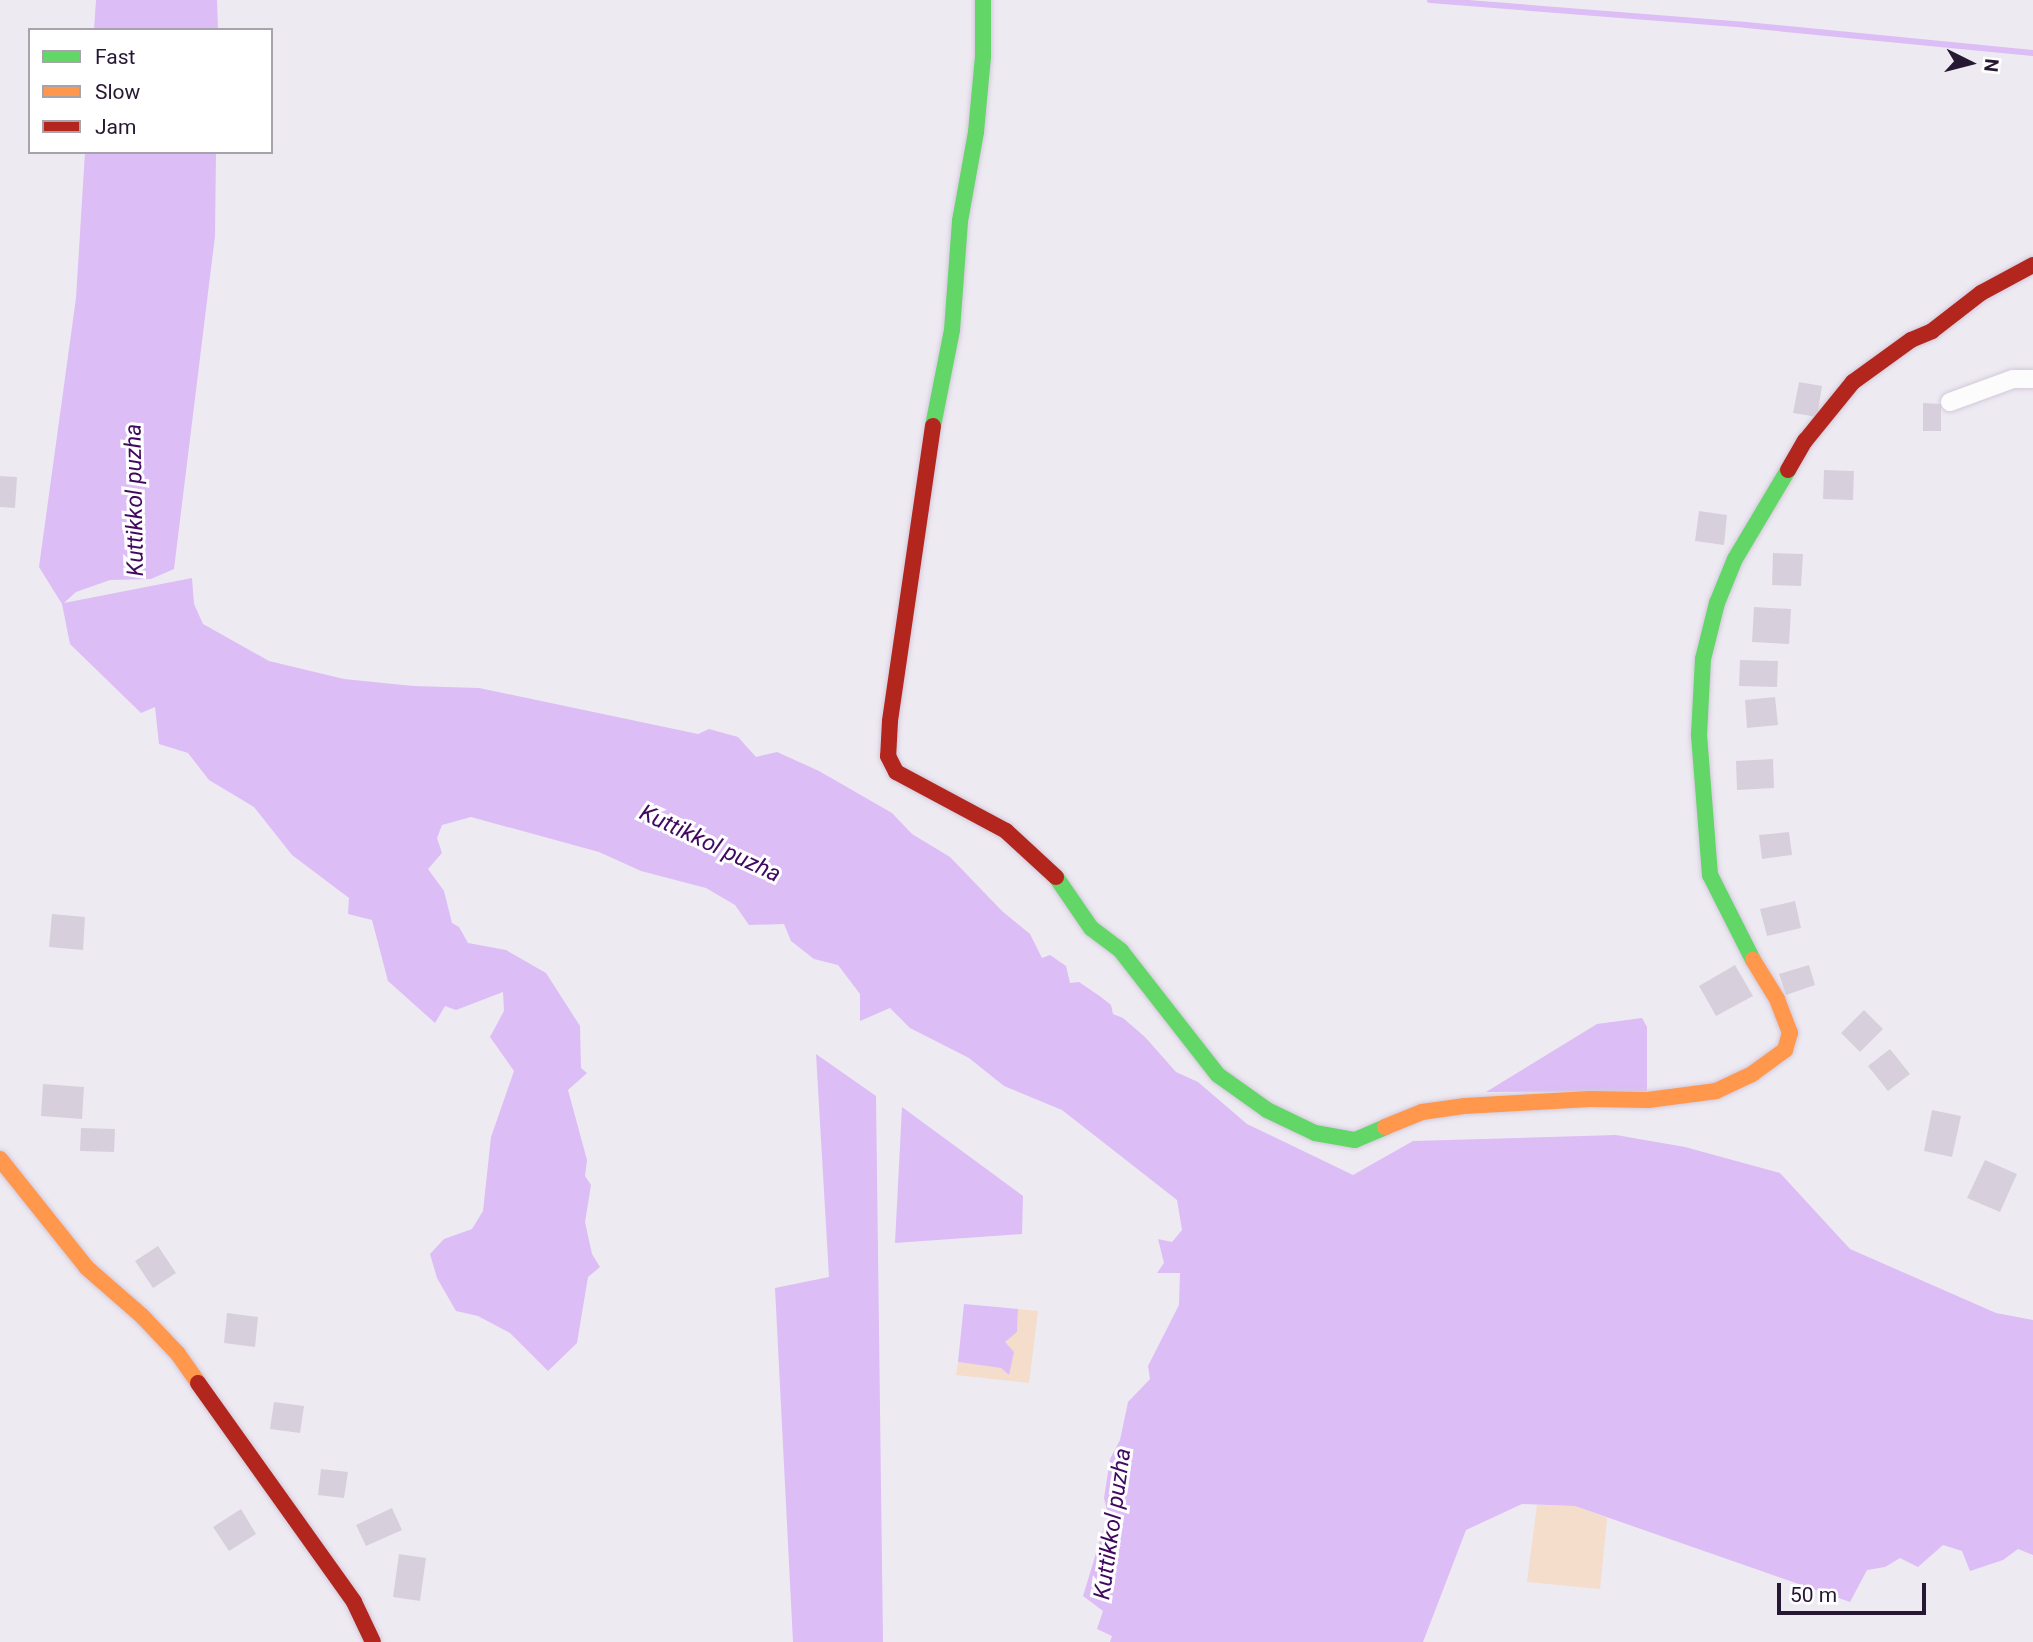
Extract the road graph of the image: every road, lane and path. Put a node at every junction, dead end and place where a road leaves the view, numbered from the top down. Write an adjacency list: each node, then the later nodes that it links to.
1 (983, 0): 2 (street)
2 (2033, 265)
3 (2033, 379): 4 (street)
4 (1950, 402)
5 (0, 1158): 6 (street)
6 (373, 1642)

